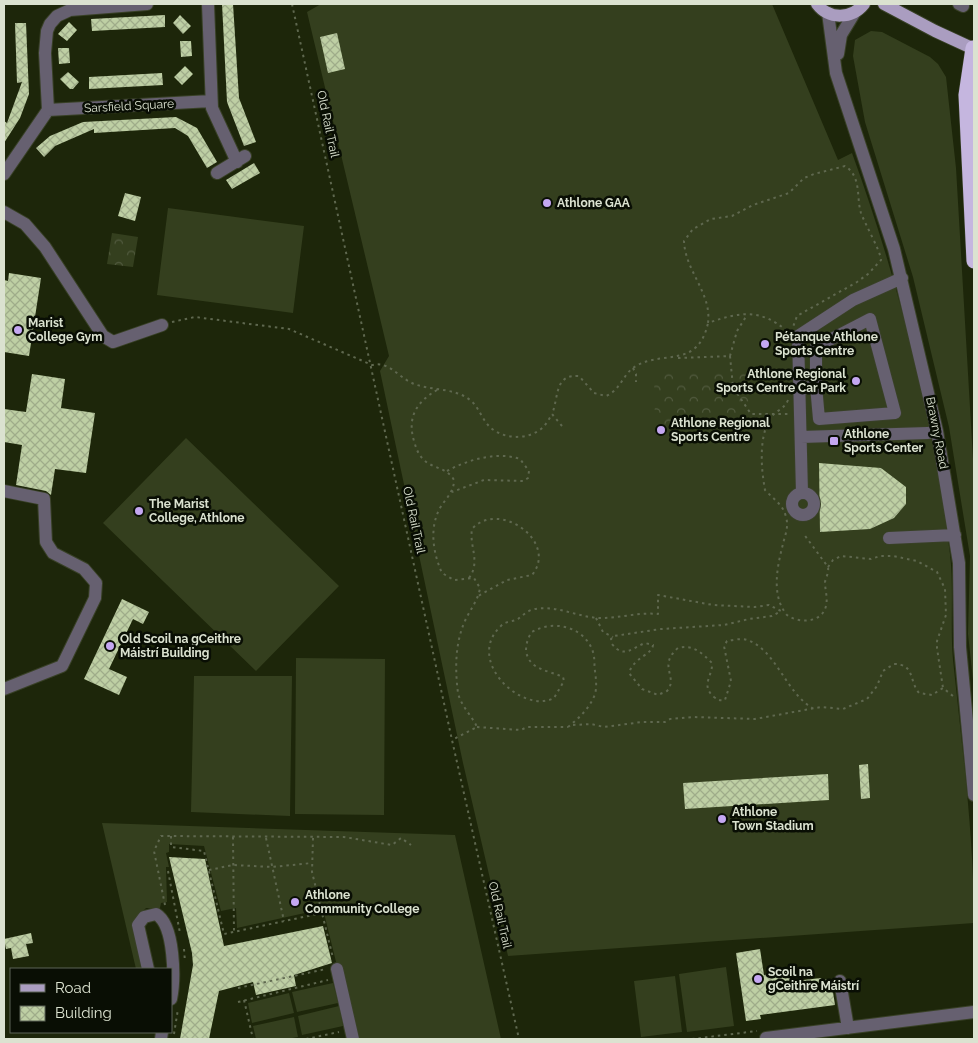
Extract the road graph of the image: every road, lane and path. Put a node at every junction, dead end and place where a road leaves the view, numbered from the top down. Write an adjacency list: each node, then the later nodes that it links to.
1 (148, 4): 11 (street)
2 (208, 4): 10 (street)
3 (292, 4): 24 (path, Old Rail Trail)
4 (817, 4): 7 (main road)
5 (884, 4): 8 (main road)
6 (859, 8): 7 (main road); 9 (street, Brawny Road)
7 (828, 13): 9 (street, Brawny Road)
8 (974, 48): 16 (highway)
9 (840, 82): 17 (street, Brawny Road)
10 (211, 101): 11 (street, Sarsfield Square); 13 (street)
11 (48, 110): 12 (street)
12 (4, 173)
13 (217, 174)
14 (4, 212): 20 (street)
15 (878, 249): 19 (path)
16 (974, 261)
17 (902, 278): 28 (street); 34 (street, Brawny Road)
18 (747, 314): 19 (path); 21 (path); 22 (path)
19 (708, 323): 23 (path)
20 (162, 325): 24 (path)
21 (791, 334)
22 (730, 356): 23 (path); 30 (path)
23 (673, 358): 25 (path)
24 (372, 365): 29 (path); 54 (path, Old Rail Trail)
25 (633, 368): 26 (path); 31 (path)
26 (636, 382)
27 (816, 386): 28 (street); 32 (street); 32 (street)
28 (800, 389): 30 (street)
29 (437, 390): 31 (path); 37 (path)
30 (800, 413): 36 (street)
31 (552, 414): 33 (path)
32 (854, 417): 35 (street)
33 (562, 426)
34 (937, 431): 35 (street); 41 (street, Brawny Road)
35 (854, 435): 36 (street)
36 (801, 437): 40 (street)
37 (447, 471): 39 (path); 39 (path)
38 (4, 491): 49 (street)
39 (452, 492): 44 (path)
40 (802, 493)
41 (955, 535): 42 (street); 50 (street, Brawny Road)
42 (888, 538)
43 (828, 567): 48 (path)
44 (469, 578): 45 (path); 45 (path)
45 (476, 597): 52 (path)
46 (596, 618): 47 (path); 47 (path); 53 (path)
47 (613, 637): 51 (path)
48 (943, 688): 50 (path); 51 (path)
49 (4, 689)
50 (966, 704): 55 (street, Brawny Road)
51 (814, 709): 53 (path)
52 (477, 727): 53 (path); 54 (path)
53 (568, 727)
54 (452, 740): 82 (path, Old Rail Trail)
55 (974, 795)
56 (171, 836): 57 (path); 64 (path); 65 (path)
57 (233, 837): 58 (path); 62 (path)
58 (266, 837): 59 (path); 63 (path)
59 (313, 838): 60 (path); 61 (path)
60 (411, 845)
61 (312, 863): 63 (path); 66 (path)
62 (233, 865): 63 (path); 64 (path); 68 (path)
63 (272, 867): 67 (path)
64 (209, 870): 68 (path)
65 (165, 905)
66 (322, 913): 67 (path); 70 (path)
67 (284, 921): 68 (path)
68 (234, 932)
69 (148, 968): 72 (street)
70 (337, 971): 73 (path); 74 (path); 78 (street)
71 (840, 980): 77 (street)
72 (172, 987)
73 (238, 988)
74 (244, 1000): 75 (path); 80 (path)
75 (238, 1002)
76 (974, 1012): 77 (street)
77 (848, 1028): 79 (street)
78 (352, 1034): 81 (path)
79 (766, 1038): 83 (path)
80 (253, 1039)
81 (306, 1039)
82 (519, 1039)
83 (692, 1039)

